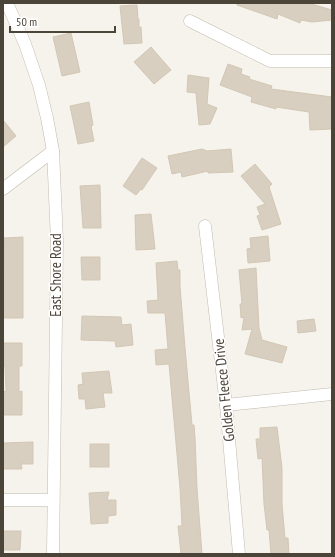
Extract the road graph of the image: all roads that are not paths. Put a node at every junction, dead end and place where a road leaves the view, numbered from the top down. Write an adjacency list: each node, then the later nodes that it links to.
1 (7, 3): 4 (street, East Shore Road)
2 (190, 21): 3 (street)
3 (332, 62)
4 (53, 151): 5 (street); 10 (street, East Shore Road)
5 (3, 189)
6 (205, 226): 8 (street, Golden Fleece Drive)
7 (332, 394): 8 (street)
8 (226, 405): 12 (street, Golden Fleece Drive)
9 (3, 500): 10 (street)
10 (53, 500): 11 (street, East Shore Road)
11 (53, 554)
12 (239, 554)

